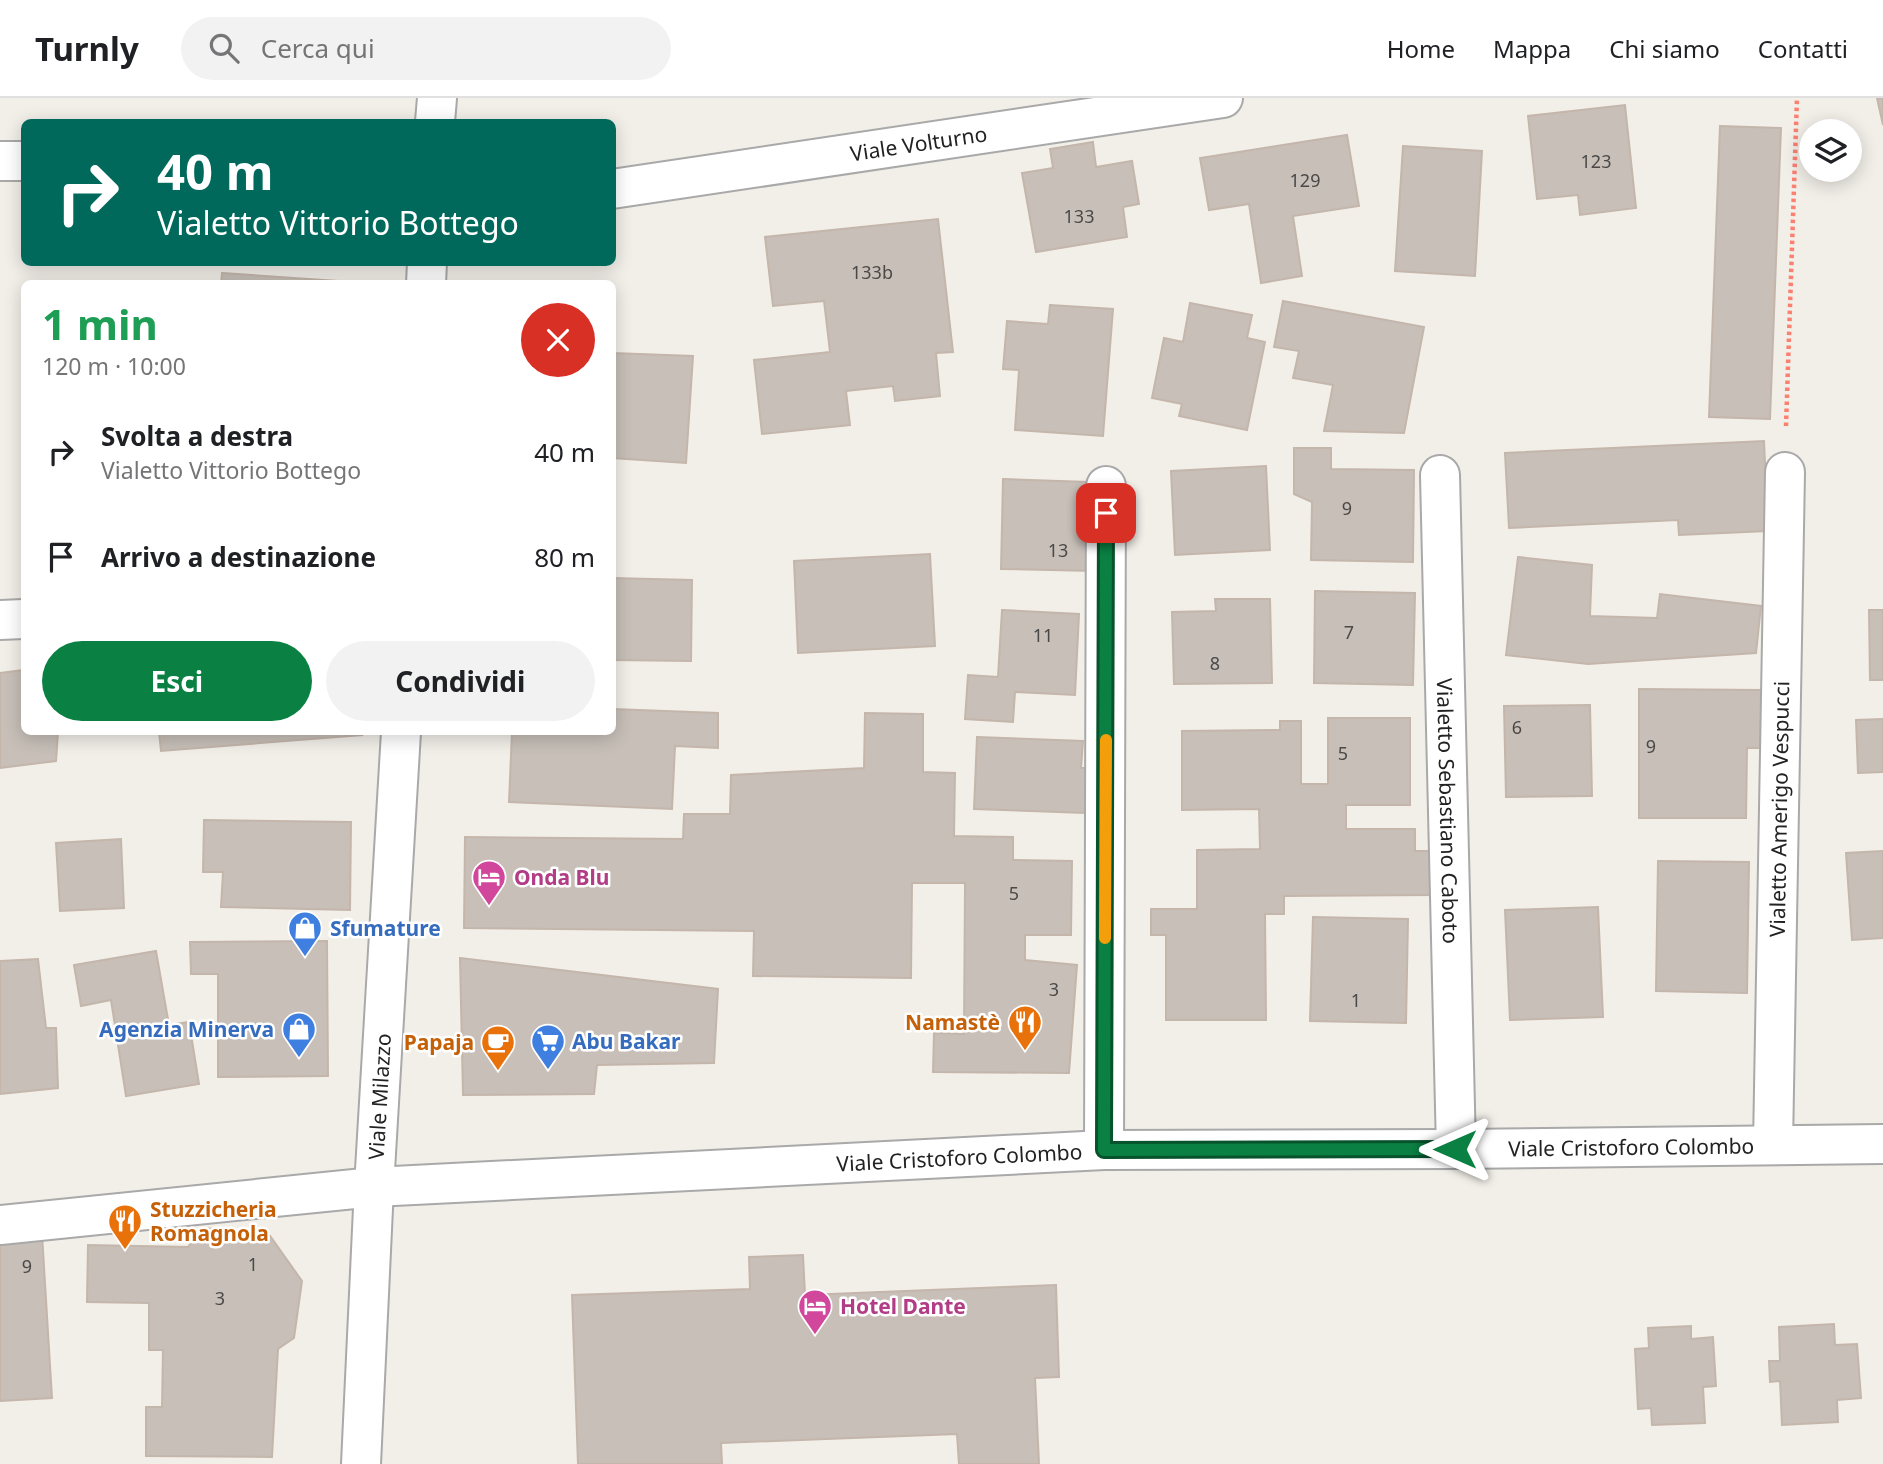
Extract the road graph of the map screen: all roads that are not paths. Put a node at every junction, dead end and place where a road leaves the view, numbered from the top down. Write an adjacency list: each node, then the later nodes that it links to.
1 (437, 98): 3 (street)
2 (1223, 98): 6 (street, Viale Volturno)
3 (436, 119)
4 (0, 161): 5 (street)
5 (21, 161)
6 (616, 188)
7 (1785, 472): 14 (street, Vialetto Amerigo Vespucci)
8 (1440, 475): 15 (street, Vialetto Sebastiano Caboto)
9 (1106, 486): 16 (street)
10 (21, 619): 11 (street)
11 (0, 620)
12 (401, 735): 17 (street, Viale Milazzo)
13 (1883, 1143): 14 (street, Viale Cristoforo Colombo)
14 (1773, 1145): 15 (street, Viale Cristoforo Colombo)
15 (1455, 1149): 16 (street, Viale Cristoforo Colombo)
16 (1104, 1150): 17 (street, Viale Cristoforo Colombo)
17 (374, 1187): 18 (street, Viale Cristoforo Colombo); 19 (street, Viale Milazzo)
18 (0, 1225)
19 (361, 1464)

